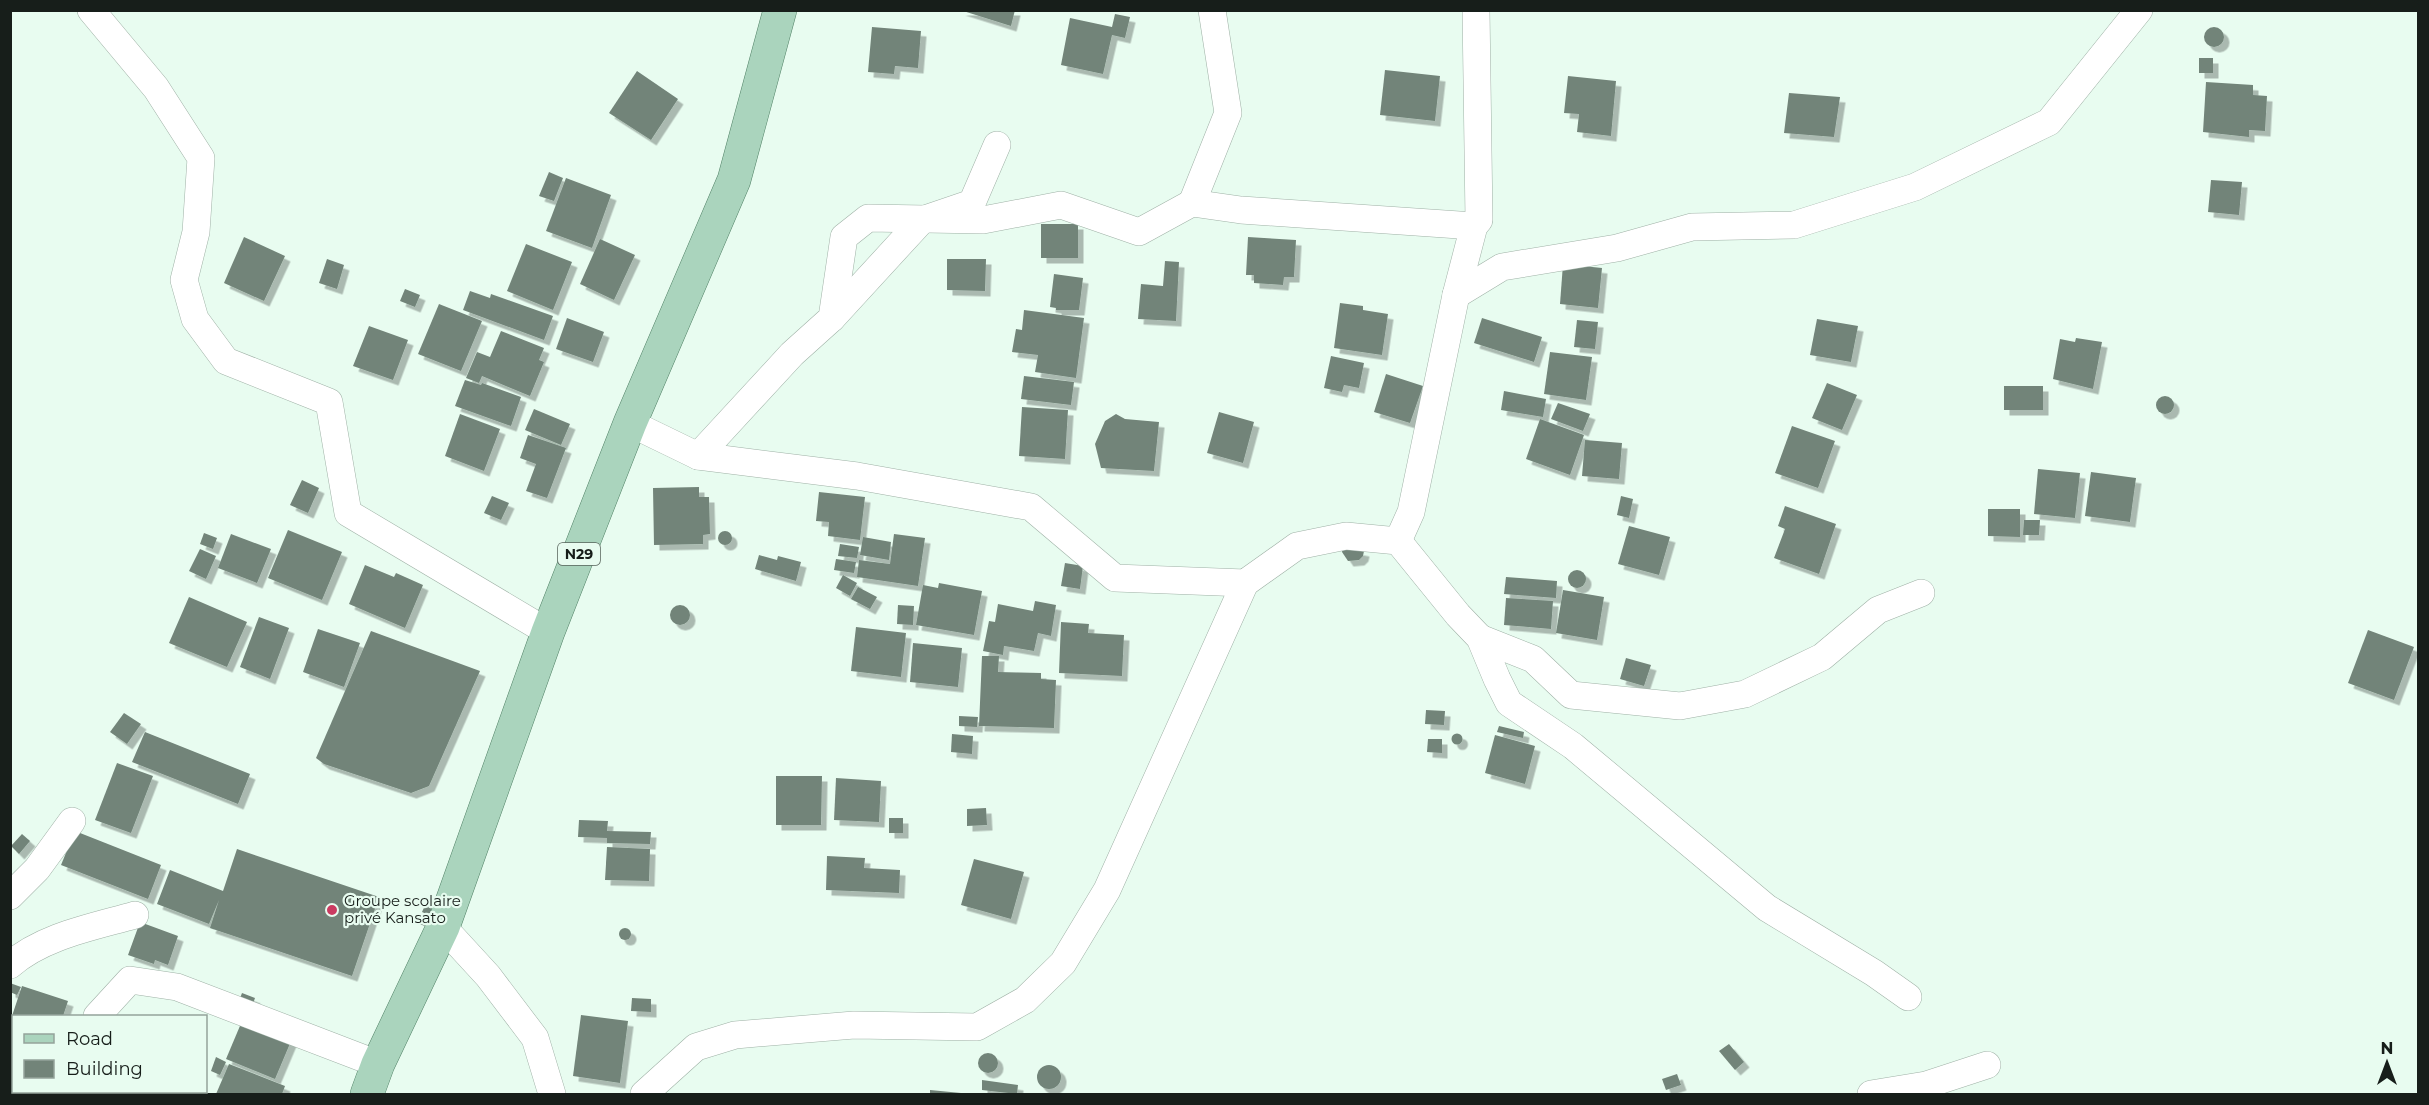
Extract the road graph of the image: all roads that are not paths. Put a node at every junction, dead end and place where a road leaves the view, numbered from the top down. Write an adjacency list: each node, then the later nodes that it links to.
1 (91, 10): 17 (street)
2 (780, 10): 12 (main road, N29)
3 (1212, 10): 7 (street)
4 (1476, 10): 9 (street)
5 (2139, 10): 10 (street)
6 (997, 145): 8 (street)
7 (1192, 203): 8 (street); 9 (street)
8 (922, 220): 11 (street); 11 (street)
9 (1474, 226): 10 (street)
10 (1456, 295): 14 (street)
11 (832, 318): 13 (street)
12 (630, 423): 13 (street); 17 (main road, N29)
13 (698, 456): 15 (street)
14 (1398, 541): 15 (street); 18 (street)
15 (1245, 583): 30 (street)
16 (1921, 593): 18 (street)
17 (548, 632): 22 (main road, N29)
18 (1480, 638): 24 (street)
19 (72, 821): 20 (street)
20 (10, 896)
21 (135, 915): 23 (street)
22 (442, 927): 26 (main road, N29); 29 (street)
23 (10, 965)
24 (1908, 997)
25 (99, 1015): 26 (street)
26 (378, 1064): 28 (main road, N29)
27 (1987, 1065): 31 (street)
28 (367, 1095)
29 (552, 1095)
30 (644, 1095)
31 (1871, 1095)

